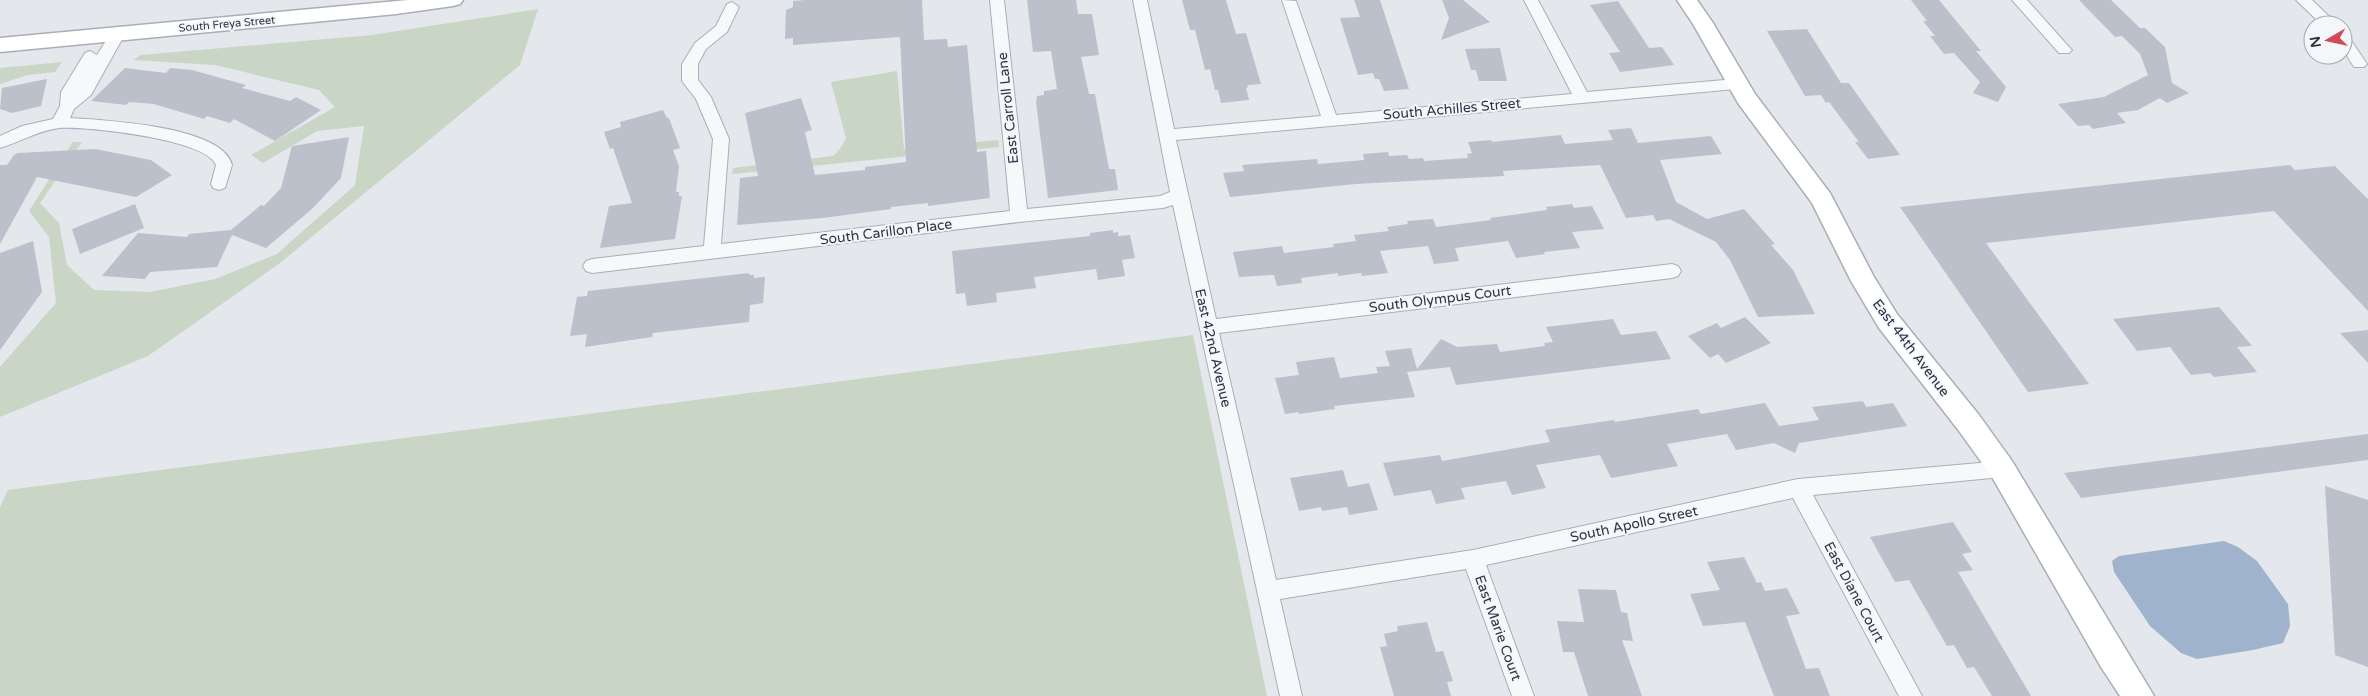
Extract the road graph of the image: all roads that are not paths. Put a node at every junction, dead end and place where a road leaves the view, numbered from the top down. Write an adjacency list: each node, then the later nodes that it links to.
1 (454, 0): 11 (street, South Freya Street)
2 (997, 0): 24 (street, East Carroll Lane)
3 (1140, 0): 20 (street, East 42nd Avenue)
4 (1531, 0): 17 (street)
5 (1687, 0): 16 (street, East 44th Avenue)
6 (2019, 0): 13 (street)
7 (2303, 0): 10 (street)
8 (1290, 1): 18 (street)
9 (732, 7): 25 (street)
10 (2320, 15)
11 (110, 35): 12 (street, South Freya Street); 19 (street)
12 (0, 46)
13 (2064, 50)
14 (2353, 55): 15 (street)
15 (2359, 64)
16 (1736, 84): 17 (street, South Achilles Street); 29 (street, East 44th Avenue)
17 (1582, 98): 18 (street, South Achilles Street)
18 (1330, 120): 20 (street, South Achilles Street)
19 (59, 123): 21 (street); 22 (street)
20 (1168, 135): 23 (street, East 42nd Avenue)
21 (0, 142)
22 (219, 184)
23 (1179, 195): 24 (street, South Carillon Place); 28 (street, East 42nd Avenue)
24 (1019, 216): 25 (street, South Carillon Place)
25 (712, 252): 26 (street, South Carillon Place)
26 (592, 266)
27 (1672, 271): 28 (street, South Olympus Court)
28 (1208, 327): 32 (street, East 42nd Avenue)
29 (2002, 469): 30 (street, South Apollo Street); 36 (street, East 44th Avenue)
30 (1798, 488): 31 (street, South Apollo Street); 35 (street, East Diane Court)
31 (1473, 559): 32 (street, South Apollo Street); 34 (street, East Marie Court)
32 (1268, 591): 33 (street, East 42nd Avenue)
33 (1292, 696)
34 (1523, 696)
35 (1910, 696)
36 (2138, 696)

